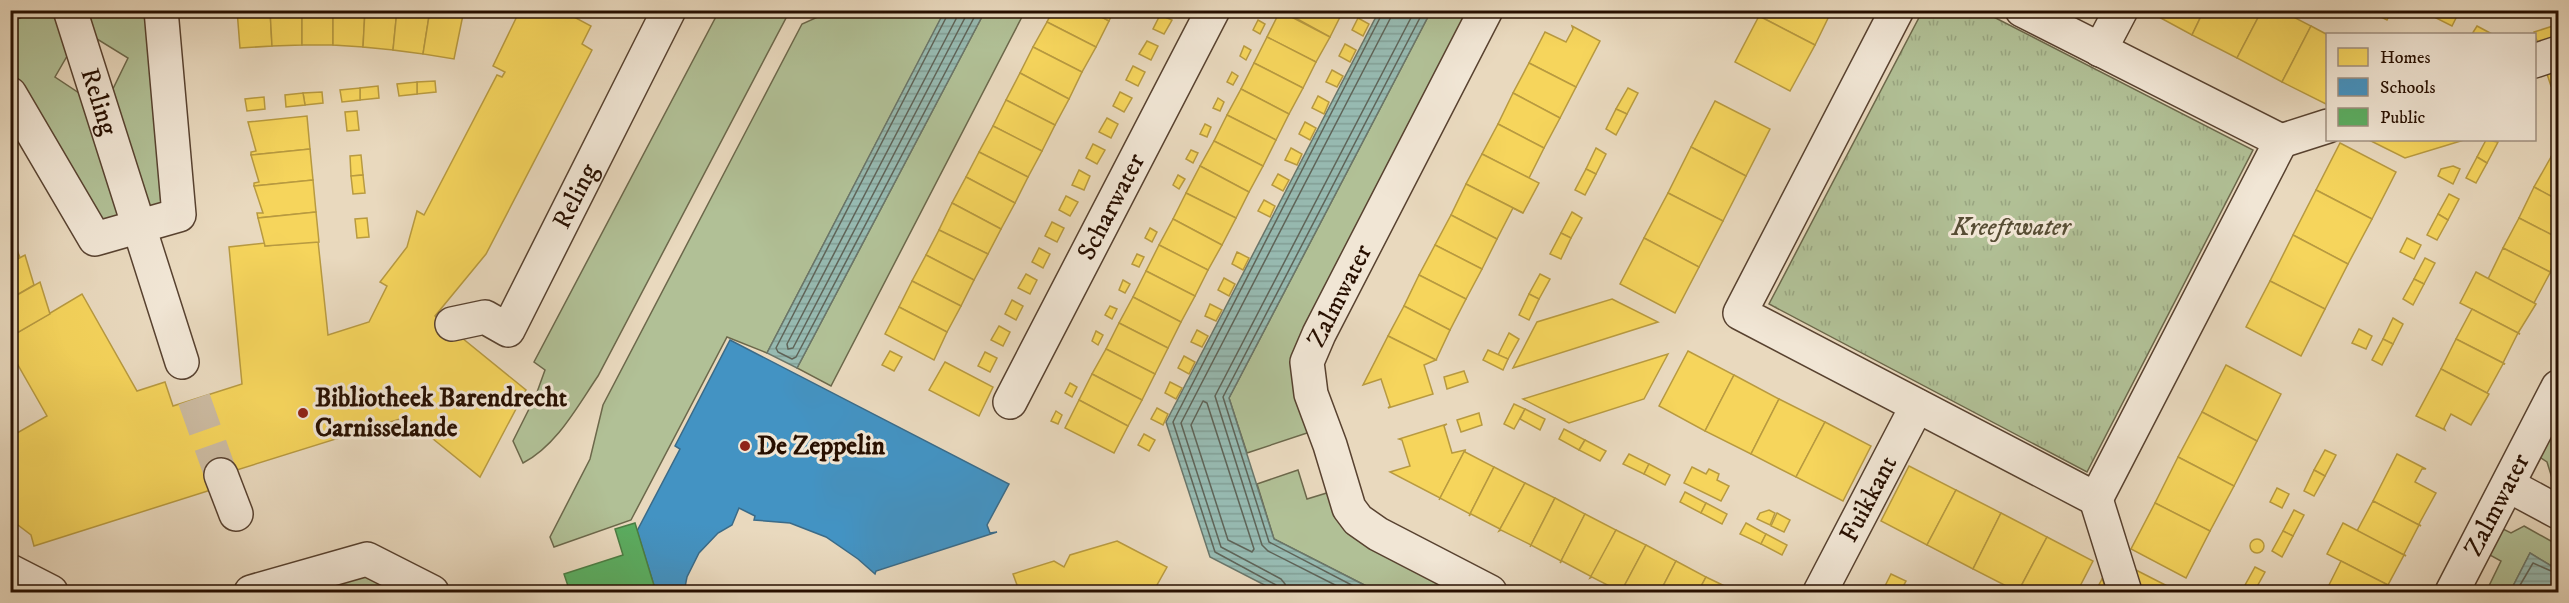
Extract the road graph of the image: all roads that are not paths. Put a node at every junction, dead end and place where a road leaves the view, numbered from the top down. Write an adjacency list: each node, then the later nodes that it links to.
1 (70, 10): 15 (street, Reling)
2 (161, 10): 15 (street)
3 (669, 10): 16 (street, Reling)
4 (1213, 10): 19 (street, Scharwater)
5 (1486, 10): 30 (street, Zalmwater)
6 (1897, 10): 20 (street)
7 (2022, 10): 9 (street)
8 (2121, 10): 9 (street)
9 (2100, 50): 14 (street)
10 (2559, 53): 11 (street)
11 (2536, 61)
12 (10, 94): 15 (street)
13 (2326, 127): 14 (street)
14 (2281, 141): 23 (street)
15 (139, 227): 17 (street, Reling)
16 (453, 324)
17 (182, 362)
18 (2559, 387): 22 (street, Zalmwater)
19 (1010, 402)
20 (1917, 406): 23 (street); 31 (street, Fuikkant)
21 (221, 475): 25 (street)
22 (2508, 485): 24 (street); 33 (street, Zalmwater)
23 (2096, 499): 32 (street)
24 (2559, 512)
25 (236, 514)
26 (10, 572): 27 (street)
27 (51, 592)
28 (251, 592): 29 (street)
29 (432, 592)
30 (1490, 592)
31 (1820, 592)
32 (2125, 592)
33 (2452, 592)

